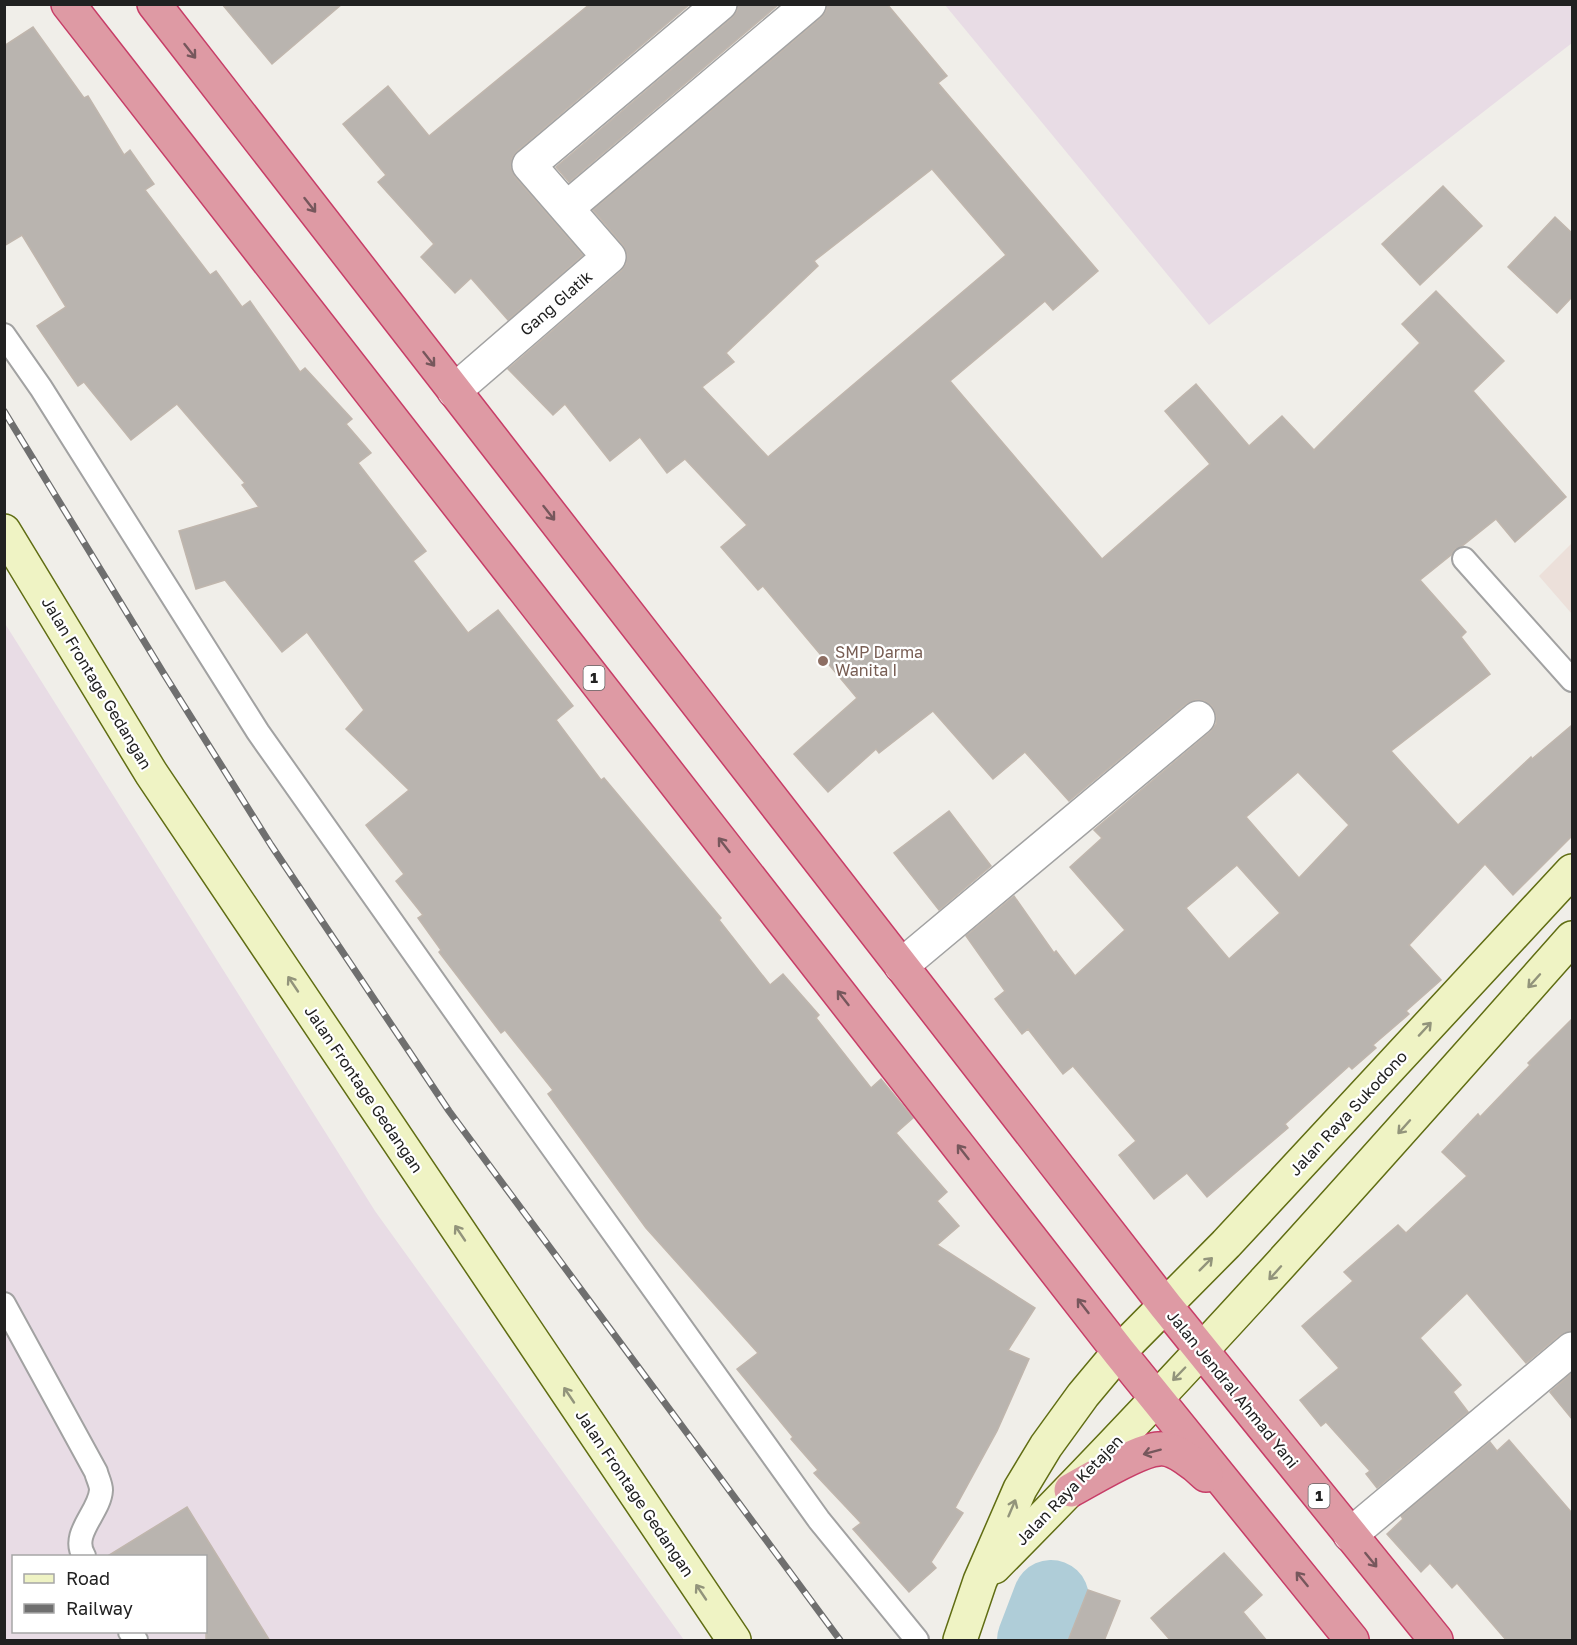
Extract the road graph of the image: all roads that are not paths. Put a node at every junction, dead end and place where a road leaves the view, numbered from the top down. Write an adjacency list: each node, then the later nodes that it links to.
1 (68, 4): 19 (highway, 1, one-way to 1)
2 (154, 4): 7 (highway, 1, one-way to 7)
3 (720, 4): 5 (street)
4 (809, 4): 5 (street)
5 (567, 208): 7 (street, Gang Glatik)
6 (4, 335): 27 (lane)
7 (454, 390): 14 (highway, 1, one-way to 14)
8 (4, 531): 26 (street, Jalan Frontage Gedangan, one-way to 8)
9 (1464, 559): 10 (lane)
10 (1572, 680)
11 (1198, 718): 14 (street)
12 (1572, 871): 16 (street, Jalan Raya Sukodono, one-way to 12)
13 (1572, 938): 18 (street, one-way to 18)
14 (901, 966): 16 (highway, 1)
15 (4, 1304): 24 (lane)
16 (1165, 1305): 18 (highway, Jalan Jendral Ahmad Yani / 1); 19 (street, Jalan Raya Sukodono)
17 (1572, 1349): 23 (street)
18 (1202, 1351): 20 (street, one-way to 20); 23 (highway, Jalan Jendral Ahmad Yani / 1)
19 (1119, 1352): 20 (highway, 1); 25 (street, Jalan Raya Ketajen, one-way to 19)
20 (1156, 1398): 21 (street, Jalan Raya Ketajen); 22 (highway, 1)
21 (1071, 1490): 22 (highway, one-way to 21); 25 (street, Jalan Raya Ketajen)
22 (1250, 1514): 29 (highway, 1, one-way to 22)
23 (1350, 1534): 30 (highway, Jalan Jendral Ahmad Yani / 1, one-way to 30)
24 (83, 1555)
25 (980, 1581): 28 (street, Jalan Raya Ketajen)
26 (734, 1641)
27 (917, 1641)
28 (960, 1641)
29 (1352, 1641)
30 (1436, 1641)

